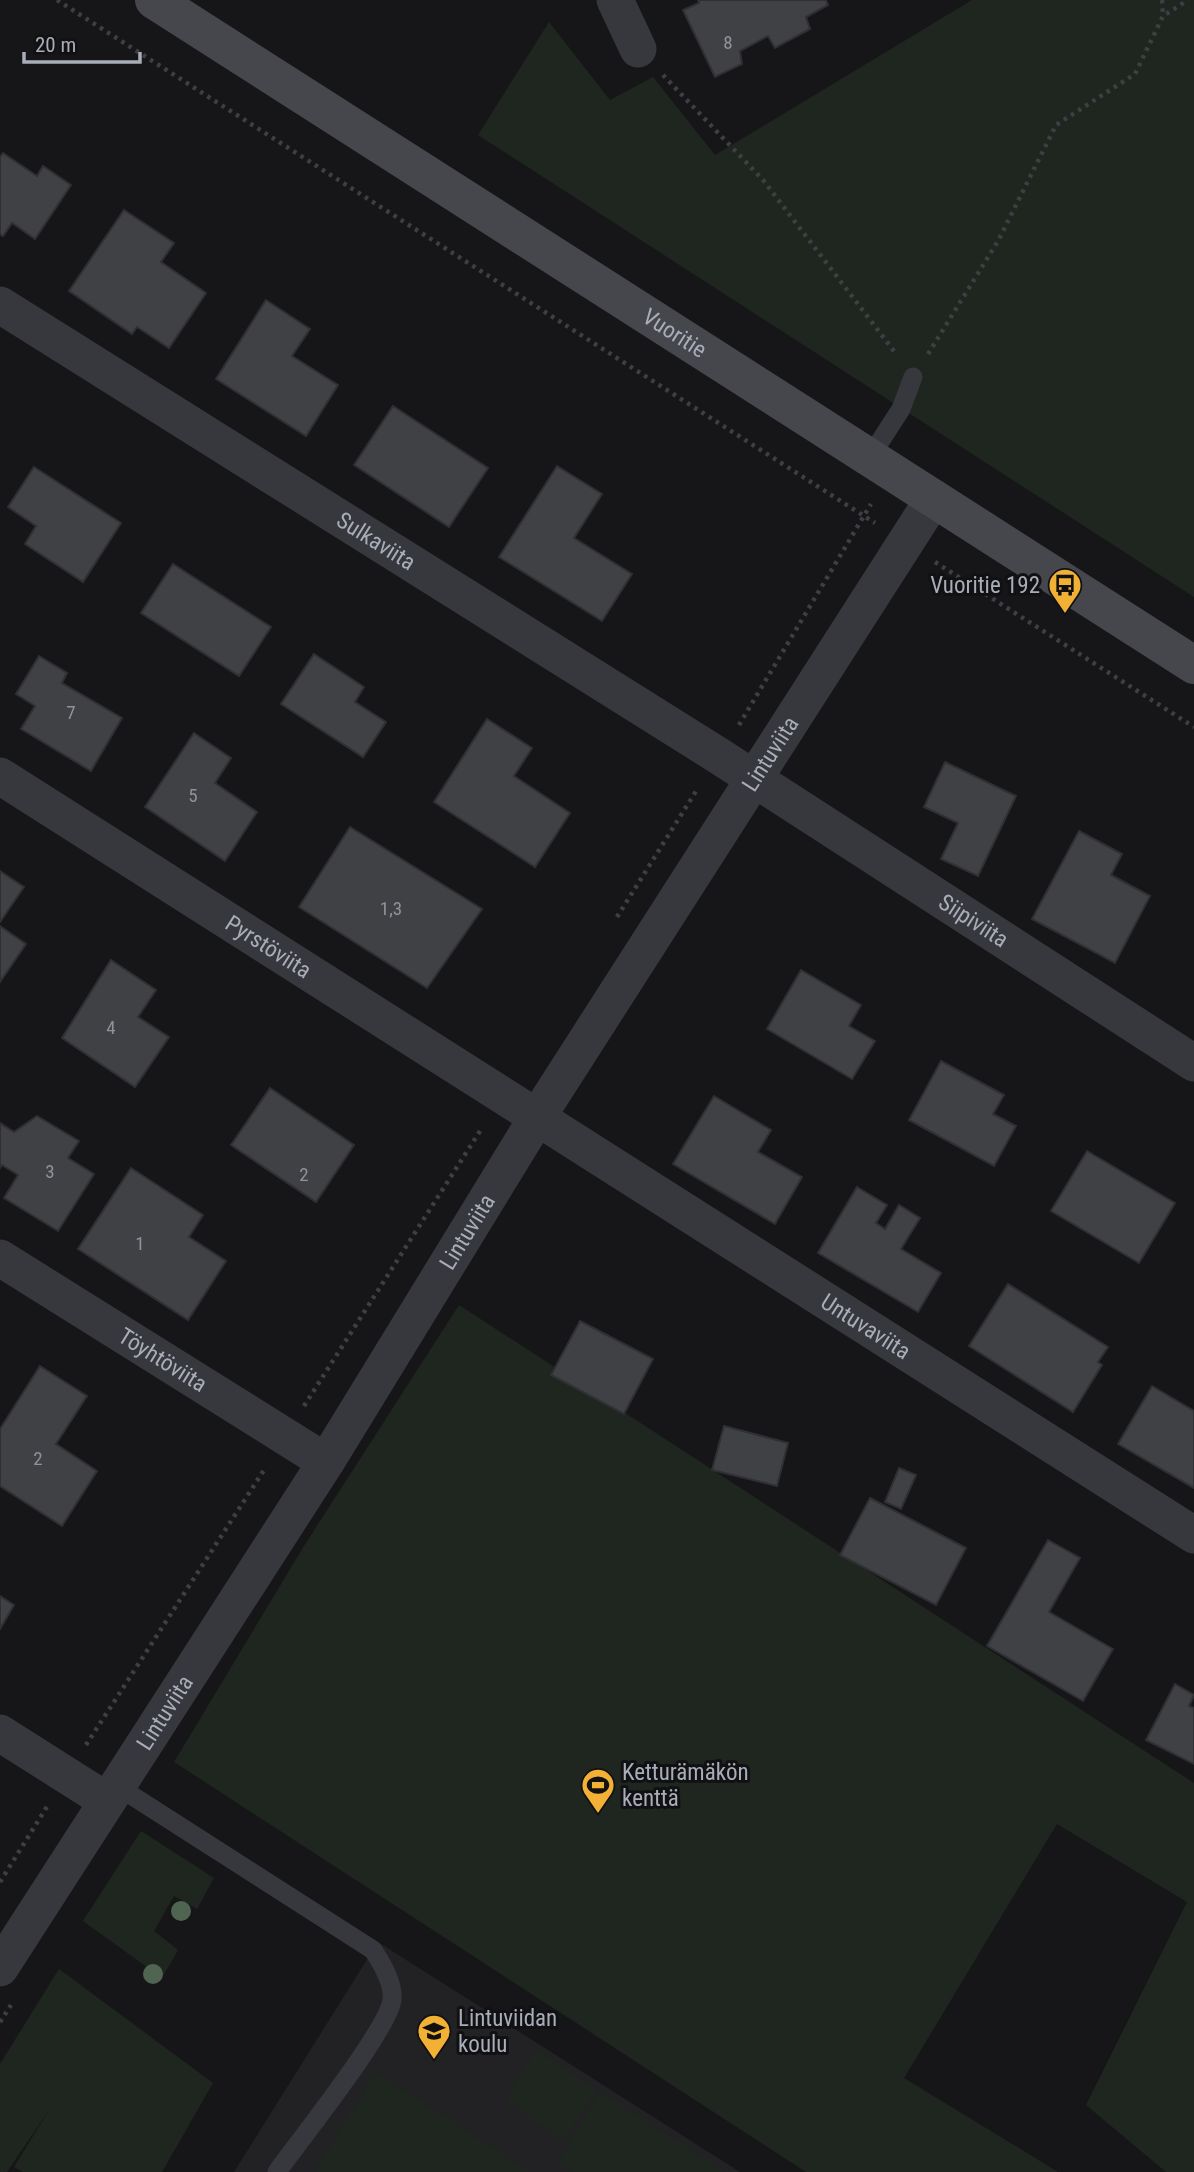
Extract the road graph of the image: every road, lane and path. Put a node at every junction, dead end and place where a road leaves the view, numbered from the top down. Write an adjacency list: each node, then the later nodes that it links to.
1 (57, 0): 12 (path)
2 (154, 0): 10 (street, Vuoritie)
3 (615, 0): 7 (street)
4 (1161, 0): 6 (path)
5 (1188, 0): 6 (path)
6 (1163, 16): 9 (path)
7 (638, 49): 9 (path)
8 (0, 305): 16 (street, Sulkaviita)
9 (913, 377): 10 (lane)
10 (870, 457): 11 (street, Vuoritie)
11 (934, 498): 13 (street, Lintuviita); 14 (street, Vuoritie)
12 (863, 515): 13 (path); 16 (path)
13 (905, 542): 15 (path); 18 (street, Lintuviita)
14 (1194, 665)
15 (1194, 727)
16 (719, 756): 18 (street, Sulkaviita); 19 (path)
17 (0, 776): 21 (street, Pyrstöviita)
18 (754, 778): 20 (street, Siipiviita); 22 (street, Lintuviita)
19 (615, 919)
20 (1194, 1063)
21 (504, 1094): 22 (street, Pyrstöviita); 24 (path)
22 (538, 1116): 25 (street, Lintuviita); 26 (street, Untuvaviita)
23 (0, 1258): 24 (street, Töyhtöviita)
24 (285, 1437): 25 (street, Töyhtöviita); 28 (path)
25 (326, 1462): 29 (street, Lintuviita)
26 (1194, 1535)
27 (0, 1733): 28 (street)
28 (67, 1775): 29 (street); 30 (path)
29 (112, 1794): 31 (street, Lintuviita); 32 (lane)
30 (0, 1882)
31 (0, 1968)
32 (277, 2172)

